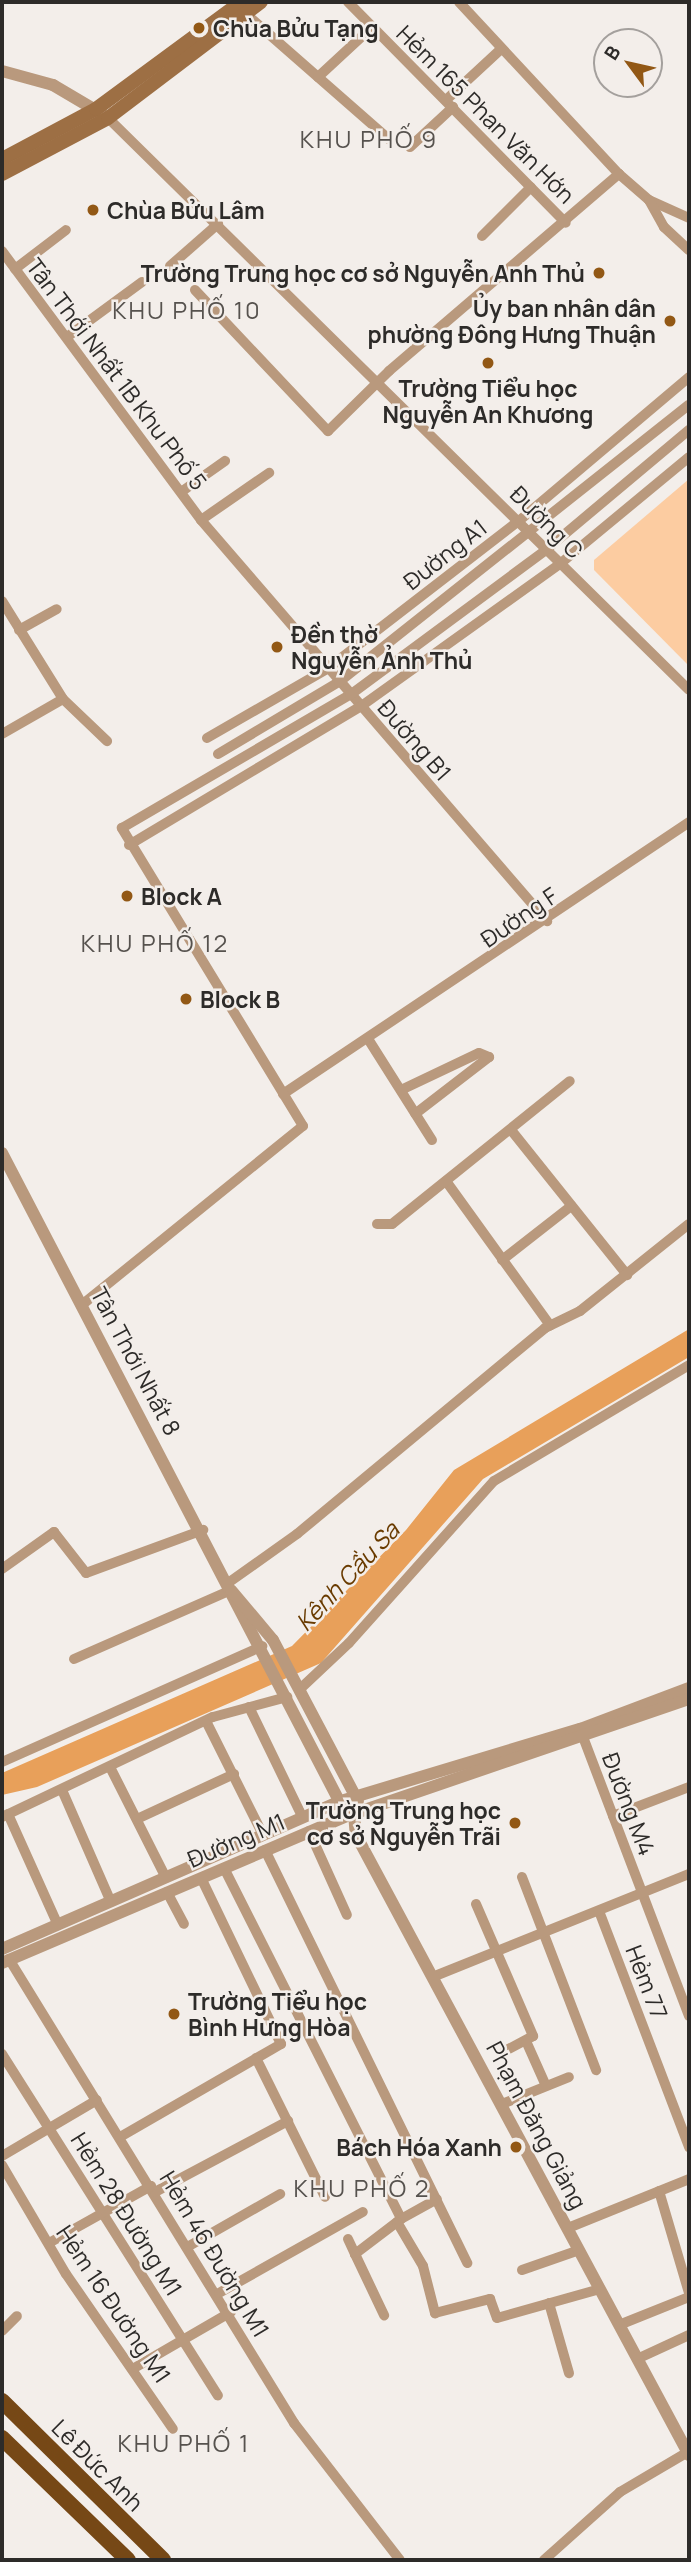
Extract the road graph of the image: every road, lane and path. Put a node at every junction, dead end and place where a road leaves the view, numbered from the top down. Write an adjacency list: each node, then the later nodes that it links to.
1 (261, 2): 4 (main road)
2 (348, 2): 5 (street, Hẻm 165 Phan Văn Hớn)
3 (459, 2): 6 (street)
4 (244, 8): 8 (street); 10 (main road)
5 (372, 27): 8 (street); 9 (street, Hẻm 165 Phan Văn Hớn)
6 (500, 50): 9 (street); 15 (street)
7 (2, 71): 10 (street)
8 (317, 77): 11 (street)
9 (450, 104): 12 (street); 16 (street, Hẻm 165 Phan Văn Hớn)
10 (102, 114): 13 (main road); 14 (main road); 20 (street, Đường C)
11 (389, 139)
12 (410, 147)
13 (2, 159)
14 (2, 174)
15 (619, 174): 17 (street); 19 (street)
16 (531, 187): 19 (street, Hẻm 165 Phan Văn Hớn); 22 (street)
17 (649, 200): 18 (street); 23 (street)
18 (689, 218)
19 (566, 223): 31 (street)
20 (218, 224): 25 (street); 31 (street, Đường C)
21 (66, 230): 26 (street)
22 (482, 236)
23 (689, 250)
24 (2, 251): 26 (street, Tân Thới Nhất 1B Khu Phố 5)
25 (170, 266)
26 (15, 269): 29 (street, Tân Thới Nhất 1B Khu Phố 5)
27 (142, 282): 29 (street)
28 (195, 290): 31 (street)
29 (67, 337): 37 (street, Tân Thới Nhất 1B Khu Phố 5)
30 (689, 377): 39 (street, Đường A1)
31 (379, 380): 39 (street, Đường C)
32 (689, 404): 40 (street, Đường A1)
33 (689, 430): 41 (street)
34 (689, 457): 42 (street)
35 (225, 461): 37 (street)
36 (269, 473): 38 (street)
37 (181, 492): 38 (street, Tân Thới Nhất 1B Khu Phố 5)
38 (201, 520): 46 (street, Đường B1)
39 (520, 520): 40 (street, Đường C); 46 (street, Đường A1)
40 (533, 533): 41 (street, Đường C); 47 (street, Đường A1)
41 (547, 549): 42 (street, Đường C); 49 (street)
42 (561, 563): 48 (street, Đường C); 51 (street)
43 (2, 601): 45 (street)
44 (57, 609): 45 (street)
45 (19, 630): 50 (street)
46 (327, 668): 47 (street, Đường B1); 53 (street, Đường A1)
47 (339, 682): 49 (street, Đường B1); 55 (street, Đường A1)
48 (689, 690)
49 (350, 695): 51 (street, Đường B1); 57 (street)
50 (63, 699): 52 (street); 54 (street)
51 (360, 707): 57 (street); 58 (street, Đường B1)
52 (2, 734)
53 (207, 738)
54 (107, 741)
55 (218, 754)
56 (689, 822): 58 (street, Đường F)
57 (129, 845): 62 (street)
58 (547, 921): 59 (street, Đường F)
59 (370, 1042): 61 (street); 62 (street, Đường F)
60 (570, 1081): 64 (street)
61 (401, 1090): 63 (street); 63 (street)
62 (283, 1094): 73 (street)
63 (415, 1114): 65 (street)
64 (511, 1130): 67 (street); 68 (street)
65 (432, 1140)
66 (2, 1153): 73 (street, Tân Thới Nhất 8)
67 (446, 1181): 69 (street); 71 (street)
68 (571, 1206): 71 (street); 72 (street)
69 (377, 1224)
70 (689, 1224): 72 (street)
71 (502, 1260): 74 (street)
72 (627, 1275): 74 (street)
73 (83, 1304): 76 (street, Tân Thới Nhất 8)
74 (550, 1325): 78 (street)
75 (689, 1365): 82 (street)
76 (203, 1530): 77 (street); 78 (street, Tân Thới Nhất 8)
77 (2, 1569)
78 (229, 1587): 79 (street, Tân Thới Nhất 8); 80 (street)
79 (267, 1643): 82 (street, Phạm Đăng Giảng); 83 (street, Phạm Đăng Giảng); 88 (street)
80 (74, 1660)
81 (689, 1688): 87 (street, Đường M1)
82 (300, 1689): 93 (street, Phạm Đăng Giảng)
83 (288, 1697): 85 (street); 94 (street, Phạm Đăng Giảng)
84 (689, 1699): 87 (street, Đường M1)
85 (249, 1707): 86 (street); 98 (street)
86 (206, 1721): 89 (street); 90 (street)
87 (582, 1734): 93 (street, Đường M1); 95 (street, Đường M1); 97 (street, Đường M4)
88 (2, 1762)
89 (110, 1767): 92 (street); 99 (street)
90 (234, 1774): 99 (street); 101 (street)
91 (689, 1787): 97 (street)
92 (62, 1790): 96 (street); 110 (street)
93 (356, 1796): 94 (street, Đường M1); 95 (street, Phạm Đăng Giảng)
94 (341, 1801): 95 (street, Phạm Đăng Giảng); 98 (street, Đường M1)
95 (354, 1814): 100 (street, Đường M1); 119 (street, Phạm Đăng Giảng)
96 (5, 1815): 115 (street)
97 (613, 1816): 109 (street, Đường M4)
98 (303, 1818): 101 (street, Đường M1)
99 (137, 1819): 106 (street)
100 (309, 1831): 102 (street, Đường M1); 113 (street)
101 (263, 1836): 106 (street, Đường M1)
102 (265, 1850): 103 (street, Đường M1); 141 (street)
103 (224, 1868): 107 (street, Đường M1); 144 (street)
104 (689, 1874): 109 (street)
105 (522, 1877): 116 (street)
106 (166, 1878): 110 (street, Đường M1)
107 (201, 1878): 108 (street, Đường M1); 124 (street)
108 (167, 1892): 114 (street); 118 (street, Đường M1)
109 (642, 1893): 112 (street); 120 (street, Đường M4)
110 (111, 1902): 115 (street, Đường M1)
111 (476, 1904): 117 (street)
112 (599, 1910): 116 (street); 133 (street, Hẻm 77)
113 (347, 1914)
114 (184, 1924)
115 (58, 1925): 118 (street, Đường M1)
116 (542, 1933): 117 (street); 125 (street)
117 (496, 1951): 119 (street); 121 (street)
118 (4, 1957): 128 (street, Hẻm 46 Đường M1)
119 (435, 1976): 129 (street, Phạm Đăng Giảng)
120 (689, 2016)
121 (526, 2041): 122 (street); 127 (street)
122 (505, 2050)
123 (2, 2054): 131 (street, Hẻm 28 Đường M1)
124 (256, 2058): 130 (street); 132 (street)
125 (596, 2070)
126 (569, 2077): 127 (street)
127 (545, 2086): 129 (street)
128 (97, 2100): 131 (street); 132 (street, Hẻm 46 Đường M1)
129 (502, 2104): 145 (street, Phạm Đăng Giảng)
130 (288, 2121): 137 (street); 140 (street)
131 (51, 2131): 134 (street); 143 (street, Hẻm 28 Đường M1)
132 (120, 2137): 137 (street, Hẻm 46 Đường M1)
133 (689, 2147)
134 (2, 2156)
135 (2, 2165): 147 (street, Hẻm 16 Đường M1)
136 (689, 2179): 138 (street)
137 (153, 2189): 143 (street); 148 (street, Hẻm 46 Đường M1)
138 (659, 2191): 145 (street); 155 (street)
139 (280, 2194): 148 (street)
140 (325, 2197)
141 (437, 2199): 144 (street); 151 (street)
142 (363, 2212): 154 (street)
143 (103, 2214): 147 (street); 163 (street, Hẻm 28 Đường M1)
144 (399, 2220): 150 (street); 156 (street)
145 (568, 2228): 149 (street, Phạm Đăng Giảng)
146 (348, 2239): 150 (street)
147 (49, 2243): 165 (street, Hẻm 16 Đường M1)
148 (189, 2246): 154 (street, Hẻm 46 Đường M1)
149 (579, 2250): 152 (street); 153 (street, Phạm Đăng Giảng)
150 (355, 2254): 158 (street)
151 (467, 2263)
152 (522, 2270)
153 (600, 2290): 156 (street); 160 (street, Phạm Đăng Giảng)
154 (219, 2293): 157 (street, Hẻm 46 Đường M1)
155 (689, 2295): 160 (street)
156 (549, 2304): 166 (street)
157 (231, 2312): 163 (street); 178 (street, Hẻm 46 Đường M1)
158 (384, 2315)
159 (17, 2316): 161 (street)
160 (619, 2325): 164 (street, Phạm Đăng Giảng)
161 (2, 2331)
162 (689, 2335): 164 (street)
163 (183, 2340): 165 (street); 167 (street, Hẻm 28 Đường M1)
164 (637, 2359): 173 (street, Phạm Đăng Giảng)
165 (136, 2367): 170 (street, Hẻm 16 Đường M1)
166 (569, 2373)
167 (218, 2396)
168 (2, 2400): 177 (highway, Lê Đức Anh)
169 (2, 2412): 176 (highway, Lê Đức Anh)
170 (173, 2429)
171 (2, 2438): 175 (highway, Lê Đức Anh)
172 (2, 2449): 174 (highway)
173 (688, 2453): 179 (street)
174 (114, 2560)
175 (128, 2560)
176 (149, 2560)
177 (163, 2560)
178 (400, 2560)
179 (544, 2560)

